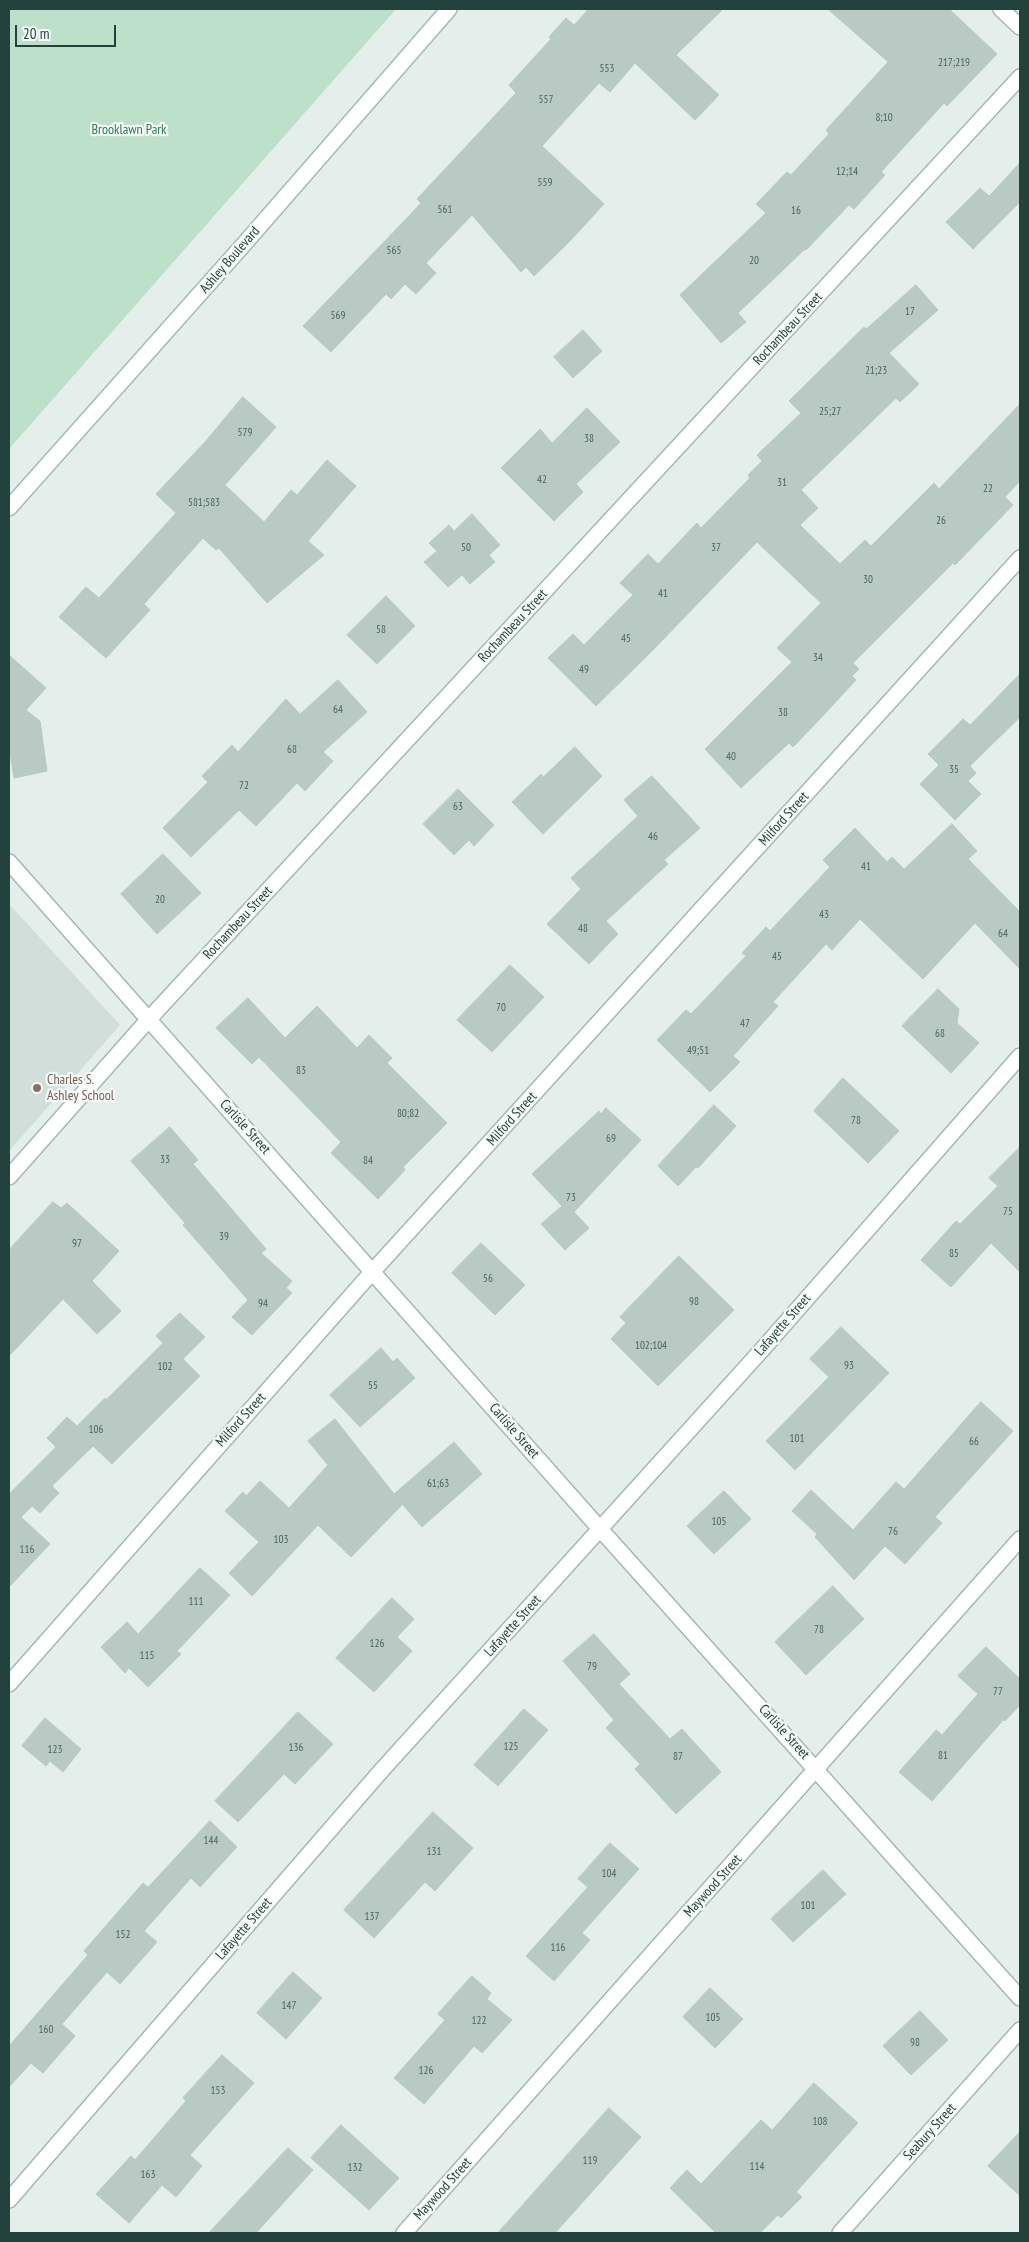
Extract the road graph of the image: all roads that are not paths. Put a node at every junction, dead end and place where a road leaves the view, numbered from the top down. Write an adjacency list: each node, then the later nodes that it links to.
1 (449, 9): 5 (street, Ashley Boulevard)
2 (1001, 9): 3 (street)
3 (1020, 27)
4 (1020, 77): 8 (street, Rochambeau Street)
5 (9, 508)
6 (1020, 558): 11 (street, Milford Street)
7 (9, 862): 8 (street, Carlisle Street)
8 (149, 1019): 10 (street, Rochambeau Street); 11 (street, Carlisle Street)
9 (1020, 1056): 12 (street, Lafayette Street)
10 (9, 1178)
11 (373, 1271): 12 (street, Carlisle Street); 14 (street, Milford Street)
12 (601, 1530): 15 (street, Carlisle Street); 18 (street, Lafayette Street)
13 (1020, 1539): 15 (street, Maywood Street)
14 (9, 1684)
15 (817, 1770): 16 (street, Carlisle Street); 19 (street, Maywood Street)
16 (1020, 1998)
17 (1020, 2030): 20 (street, Seabury Street)
18 (9, 2200)
19 (404, 2233)
20 (840, 2233)

